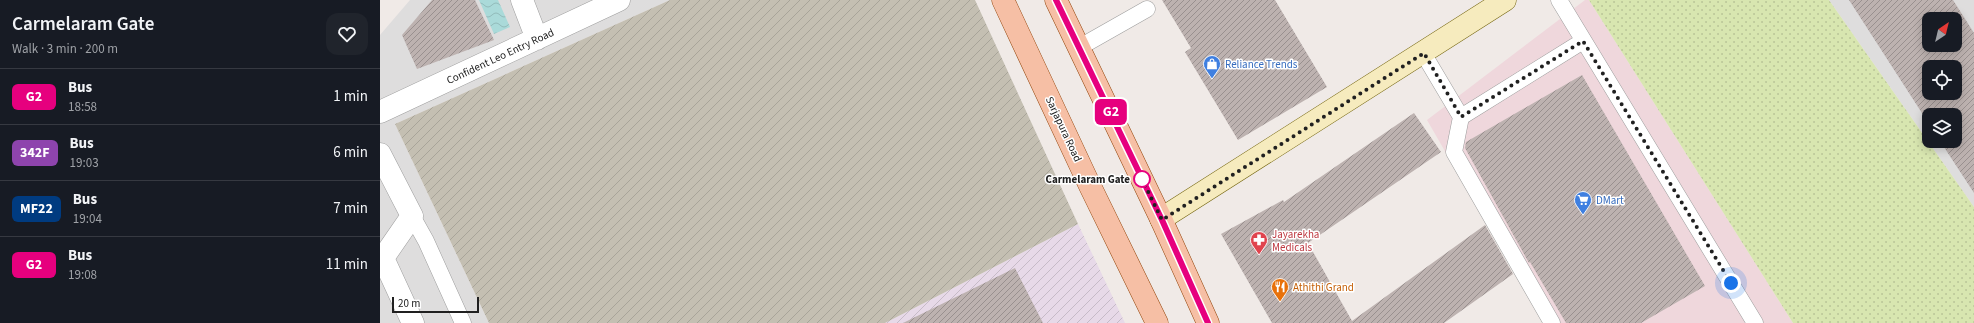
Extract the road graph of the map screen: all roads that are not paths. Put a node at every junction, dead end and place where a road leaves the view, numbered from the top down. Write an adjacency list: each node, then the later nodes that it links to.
1 (522, 0): 8 (street)
2 (619, 0): 8 (street, Confident Leo Entry Road)
3 (1003, 0): 20 (main road, Sarjapura Road)
4 (1056, 0): 10 (main road)
5 (1505, 0): 11 (main road)
6 (1559, 0): 9 (lane)
7 (1147, 9): 10 (lane)
8 (537, 39): 12 (street, Confident Leo Entry Road)
9 (1583, 41): 13 (lane); 23 (lane)
10 (1080, 47): 16 (main road)
11 (1424, 53): 13 (lane); 16 (main road)
12 (380, 112)
13 (1461, 117): 22 (lane)
14 (380, 154): 15 (street)
15 (412, 216): 17 (street); 19 (lane)
16 (1162, 220): 21 (main road)
17 (382, 259): 18 (street)
18 (413, 323)
19 (463, 323)
20 (1157, 323)
21 (1208, 323)
22 (1552, 323)
23 (1755, 323)

